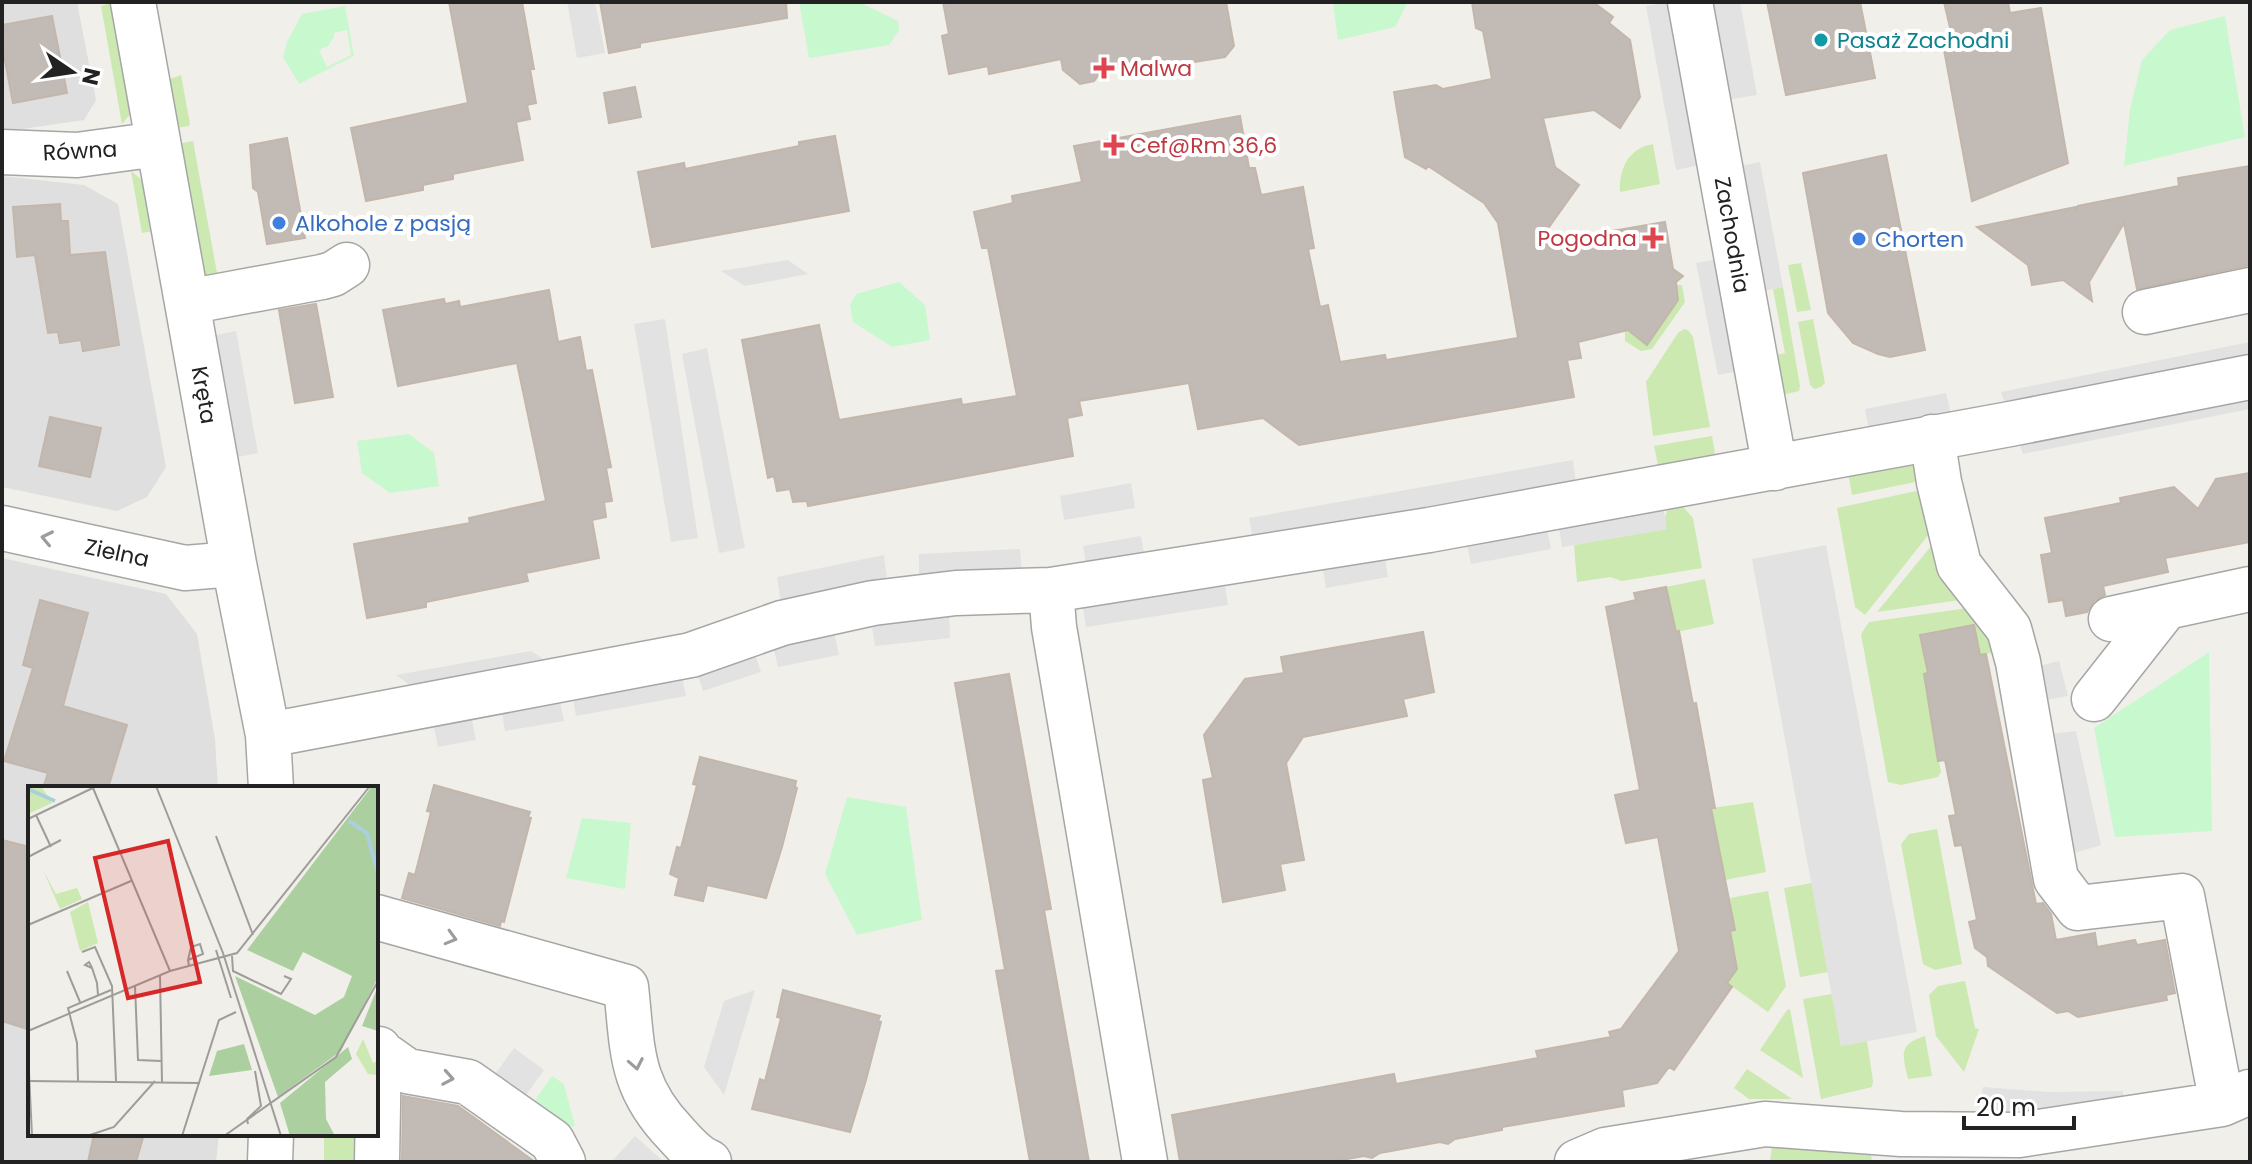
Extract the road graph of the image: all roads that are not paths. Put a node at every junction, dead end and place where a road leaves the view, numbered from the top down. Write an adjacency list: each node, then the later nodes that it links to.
1 (133, 2): 3 (street, Kręta)
2 (1690, 2): 11 (street, Zachodnia)
3 (158, 144): 4 (street, Równa); 7 (street, Kręta)
4 (2, 152)
5 (347, 265): 7 (street)
6 (2250, 290): 8 (street)
7 (187, 302): 13 (street, Kręta)
8 (2145, 312)
9 (2250, 377): 10 (street)
10 (1932, 437): 11 (street); 23 (street)
11 (1775, 468): 15 (street)
12 (2, 528): 13 (street, Zielna, one-way to 12)
13 (234, 564): 19 (street, Kręta)
14 (2250, 589): 16 (street)
15 (1051, 590): 19 (street); 30 (street)
16 (2164, 610): 17 (street); 18 (street)
17 (2111, 619)
18 (2094, 699)
19 (268, 735): 20 (street, Kręta)
20 (271, 786)
21 (378, 918): 29 (street, one-way to 29)
22 (378, 1050): 28 (street, one-way to 28)
23 (2236, 1098): 31 (street)
24 (271, 1136): 26 (street)
25 (377, 1136): 27 (street)
26 (270, 1162)
27 (377, 1162)
28 (563, 1162)
29 (709, 1162)
30 (1145, 1162)
31 (1577, 1162)

